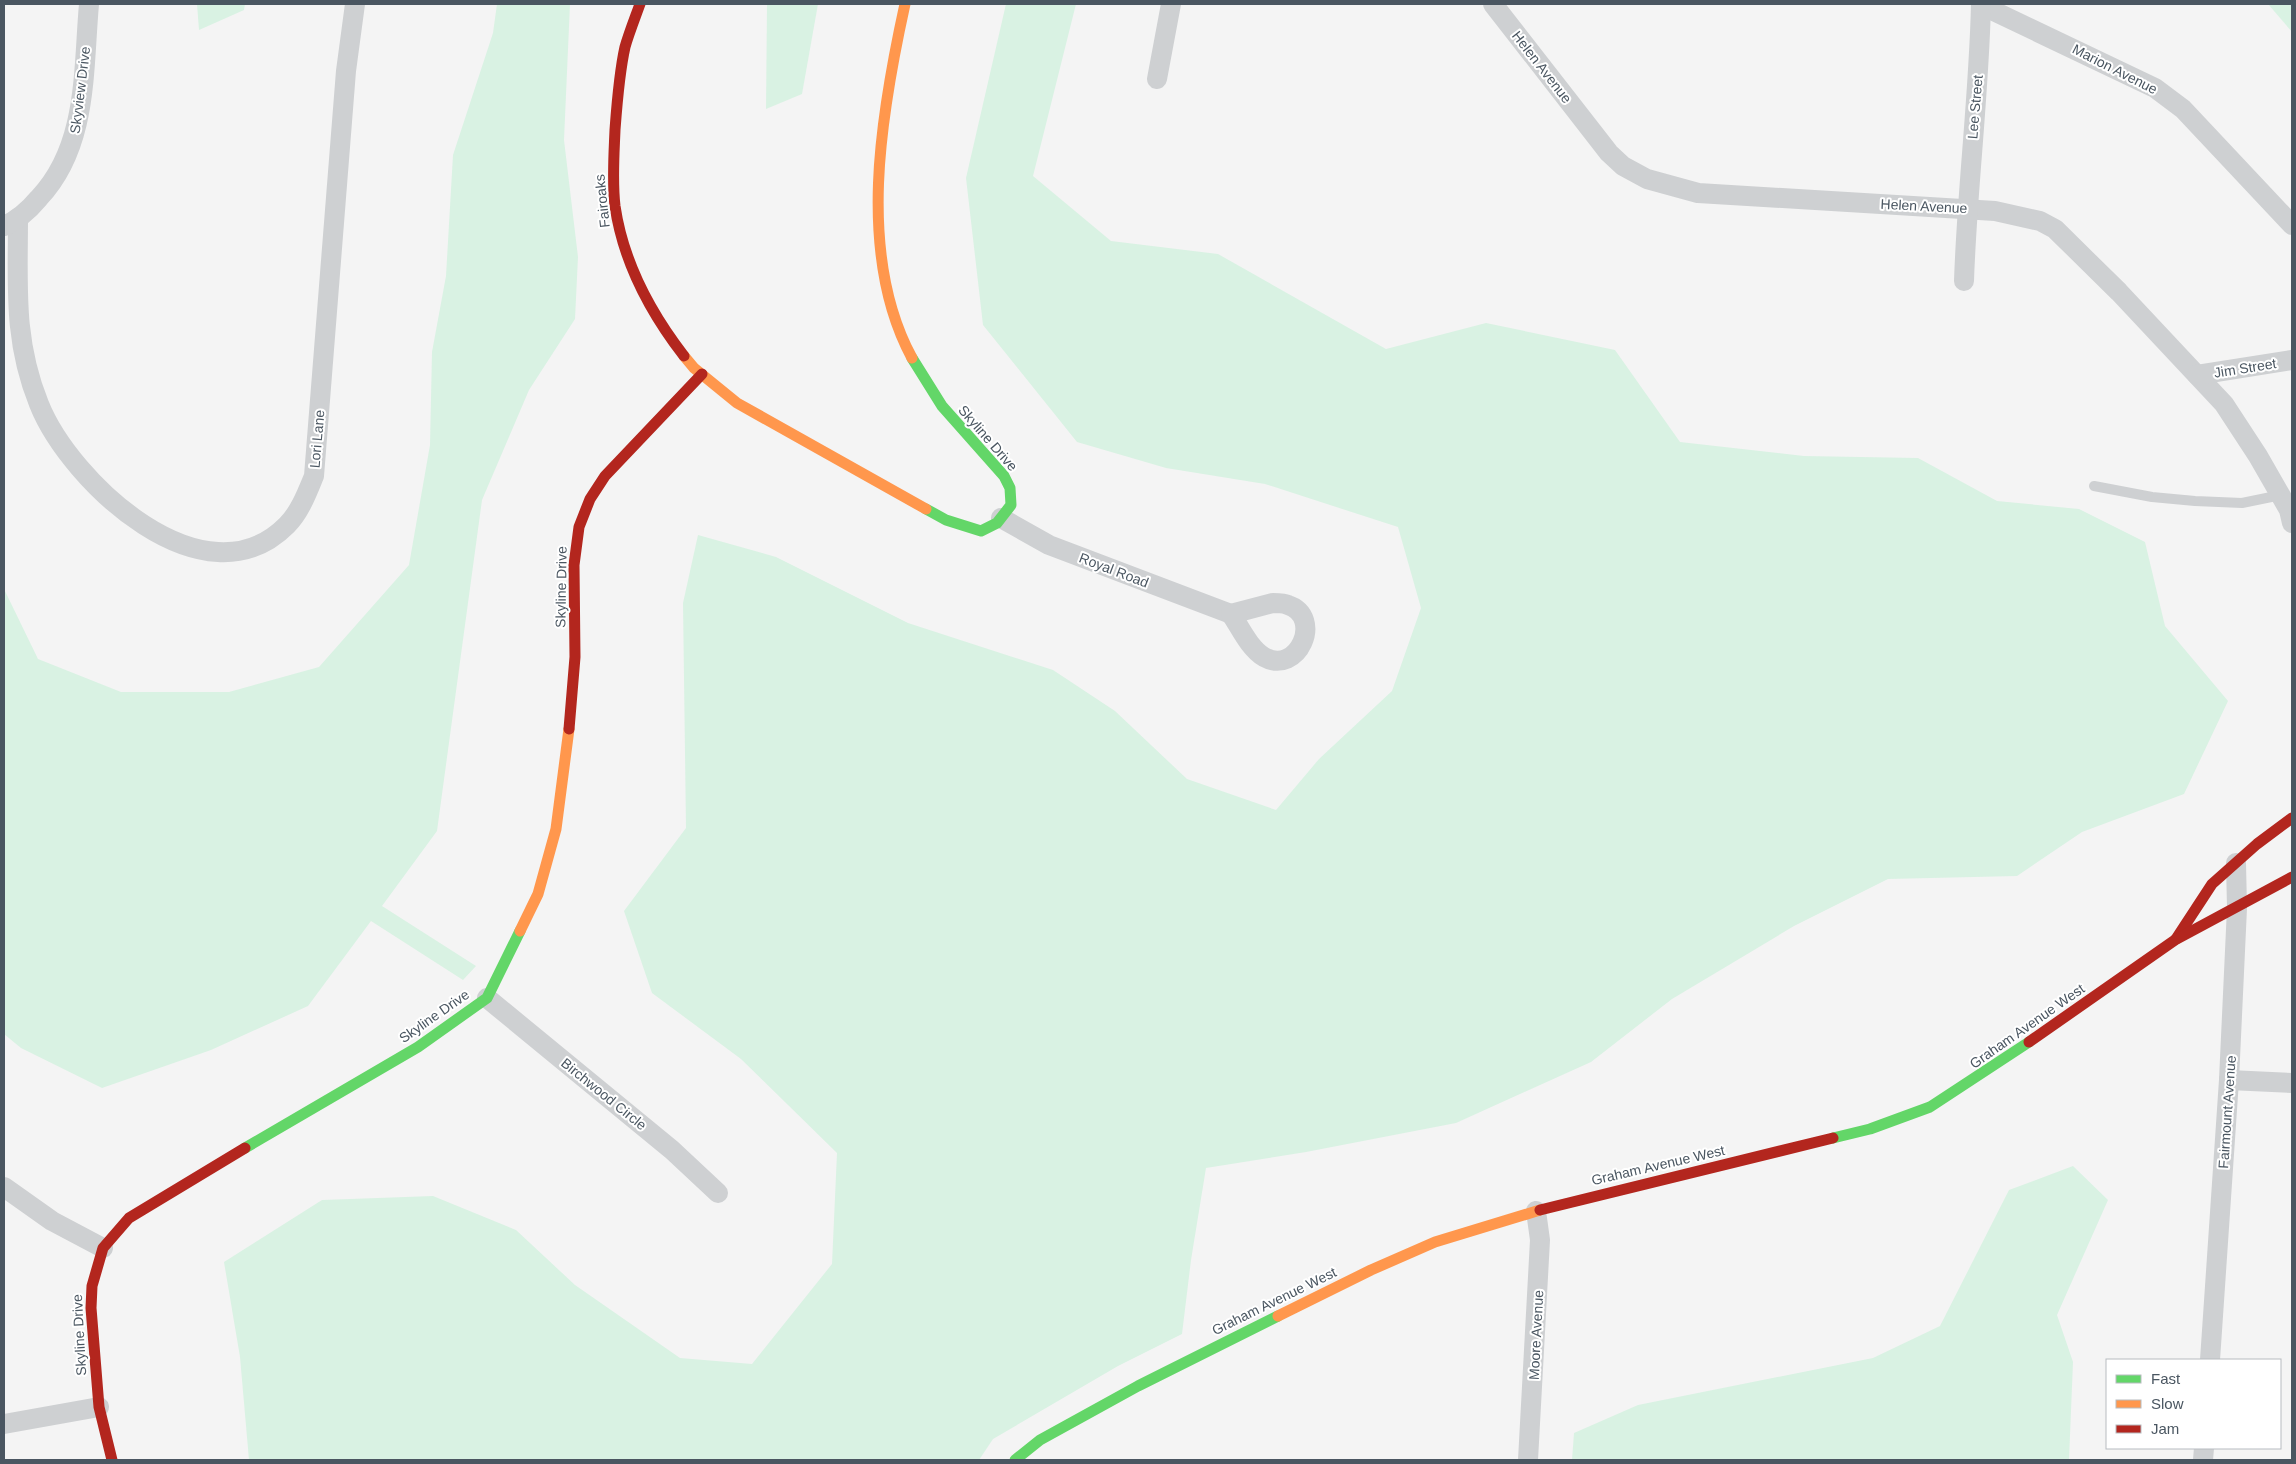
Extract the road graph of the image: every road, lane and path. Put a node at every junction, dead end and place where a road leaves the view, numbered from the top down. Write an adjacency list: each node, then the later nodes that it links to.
1 (89, 4): 10 (street, Skyview Drive)
2 (355, 4): 10 (street, Lori Lane)
3 (640, 4): 14 (street, Fairoaks)
4 (905, 4): 18 (street, Skyline Drive)
5 (1171, 4): 8 (street)
6 (1493, 4): 9 (street, Helen Avenue)
7 (1981, 4): 9 (street, Lee Street); 11 (street, Marion Avenue)
8 (1157, 79)
9 (1966, 208): 12 (street, Lee Street); 15 (street, Helen Avenue)
10 (11, 222)
11 (2292, 225)
12 (1964, 281)
13 (2292, 360): 15 (street, Jim Street)
14 (702, 374): 18 (street); 26 (street, Skyline Drive)
15 (2197, 376): 17 (street, Helen Avenue)
16 (2094, 486): 17 (lane)
17 (2281, 495): 19 (street, Helen Avenue)
18 (1001, 518): 20 (street, Royal Road)
19 (2292, 523)
20 (1231, 614)
21 (2292, 818): 22 (street)
22 (2236, 863): 24 (street, Fairmount Avenue); 25 (street)
23 (2292, 877): 24 (street, Graham Avenue West)
24 (2237, 908): 25 (street, Graham Avenue West); 27 (street, Fairmount Avenue)
25 (2175, 940): 31 (street, Graham Avenue West)
26 (487, 998): 30 (street, Birchwood Circle); 32 (street, Skyline Drive)
27 (2229, 1080): 28 (street); 33 (street, Fairmount Avenue)
28 (2292, 1082)
29 (4, 1187): 32 (street)
30 (718, 1193)
31 (1536, 1211): 37 (street, Graham Avenue West); 38 (street, Moore Avenue)
32 (102, 1248): 34 (street, Skyline Drive)
33 (2210, 1359)
34 (98, 1407): 35 (street); 36 (street, Skyline Drive)
35 (4, 1424)
36 (112, 1460)
37 (1015, 1460)
38 (1528, 1460)

